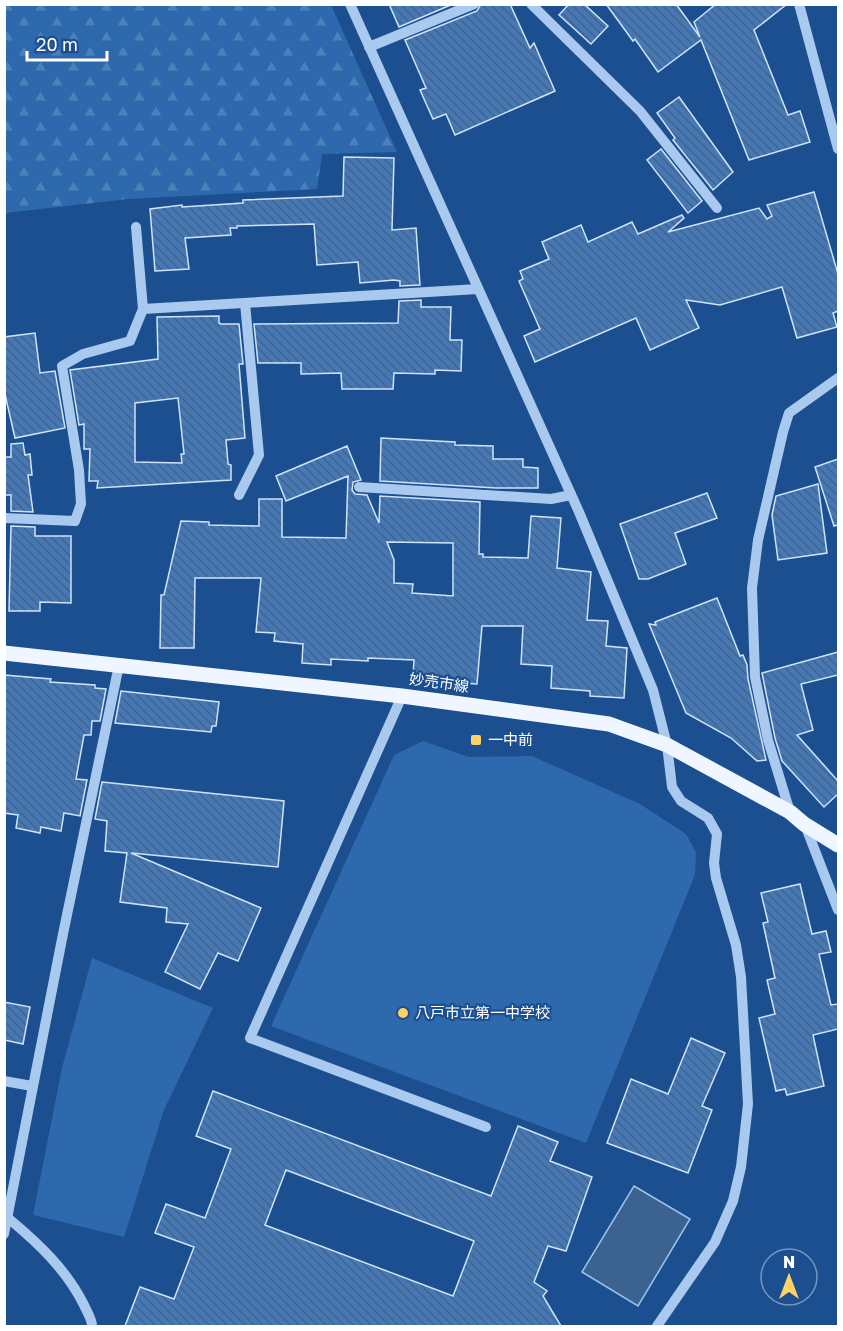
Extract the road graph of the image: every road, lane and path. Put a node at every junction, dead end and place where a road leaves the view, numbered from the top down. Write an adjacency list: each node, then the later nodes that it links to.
1 (350, 4): 5 (street)
2 (474, 4): 5 (street)
3 (531, 4): 8 (street)
4 (800, 4): 6 (street)
5 (369, 46): 10 (street)
6 (836, 127): 7 (street)
7 (838, 149)
8 (717, 208)
9 (136, 227): 12 (street)
10 (478, 289): 11 (street); 16 (street)
11 (245, 303): 12 (street); 15 (street)
12 (143, 309): 17 (street)
13 (838, 378): 22 (street)
14 (359, 487): 16 (street)
15 (239, 495)
16 (572, 495): 21 (street)
17 (4, 518)
18 (4, 653): 19 (main road, 妙売市線)
19 (119, 665): 20 (main road, 妙売市線); 27 (street)
20 (402, 696): 21 (main road, 妙売市線); 28 (street)
21 (667, 745): 22 (main road, 妙売市線); 32 (street)
22 (790, 812): 23 (main road, 妙売市線)
23 (804, 824): 24 (main road, 妙売市線); 25 (street)
24 (838, 845)
25 (838, 910)
26 (4, 1081): 27 (street)
27 (32, 1086): 29 (street)
28 (486, 1127)
29 (8, 1218): 30 (street); 31 (street)
30 (4, 1234)
31 (92, 1326)
32 (657, 1326)

